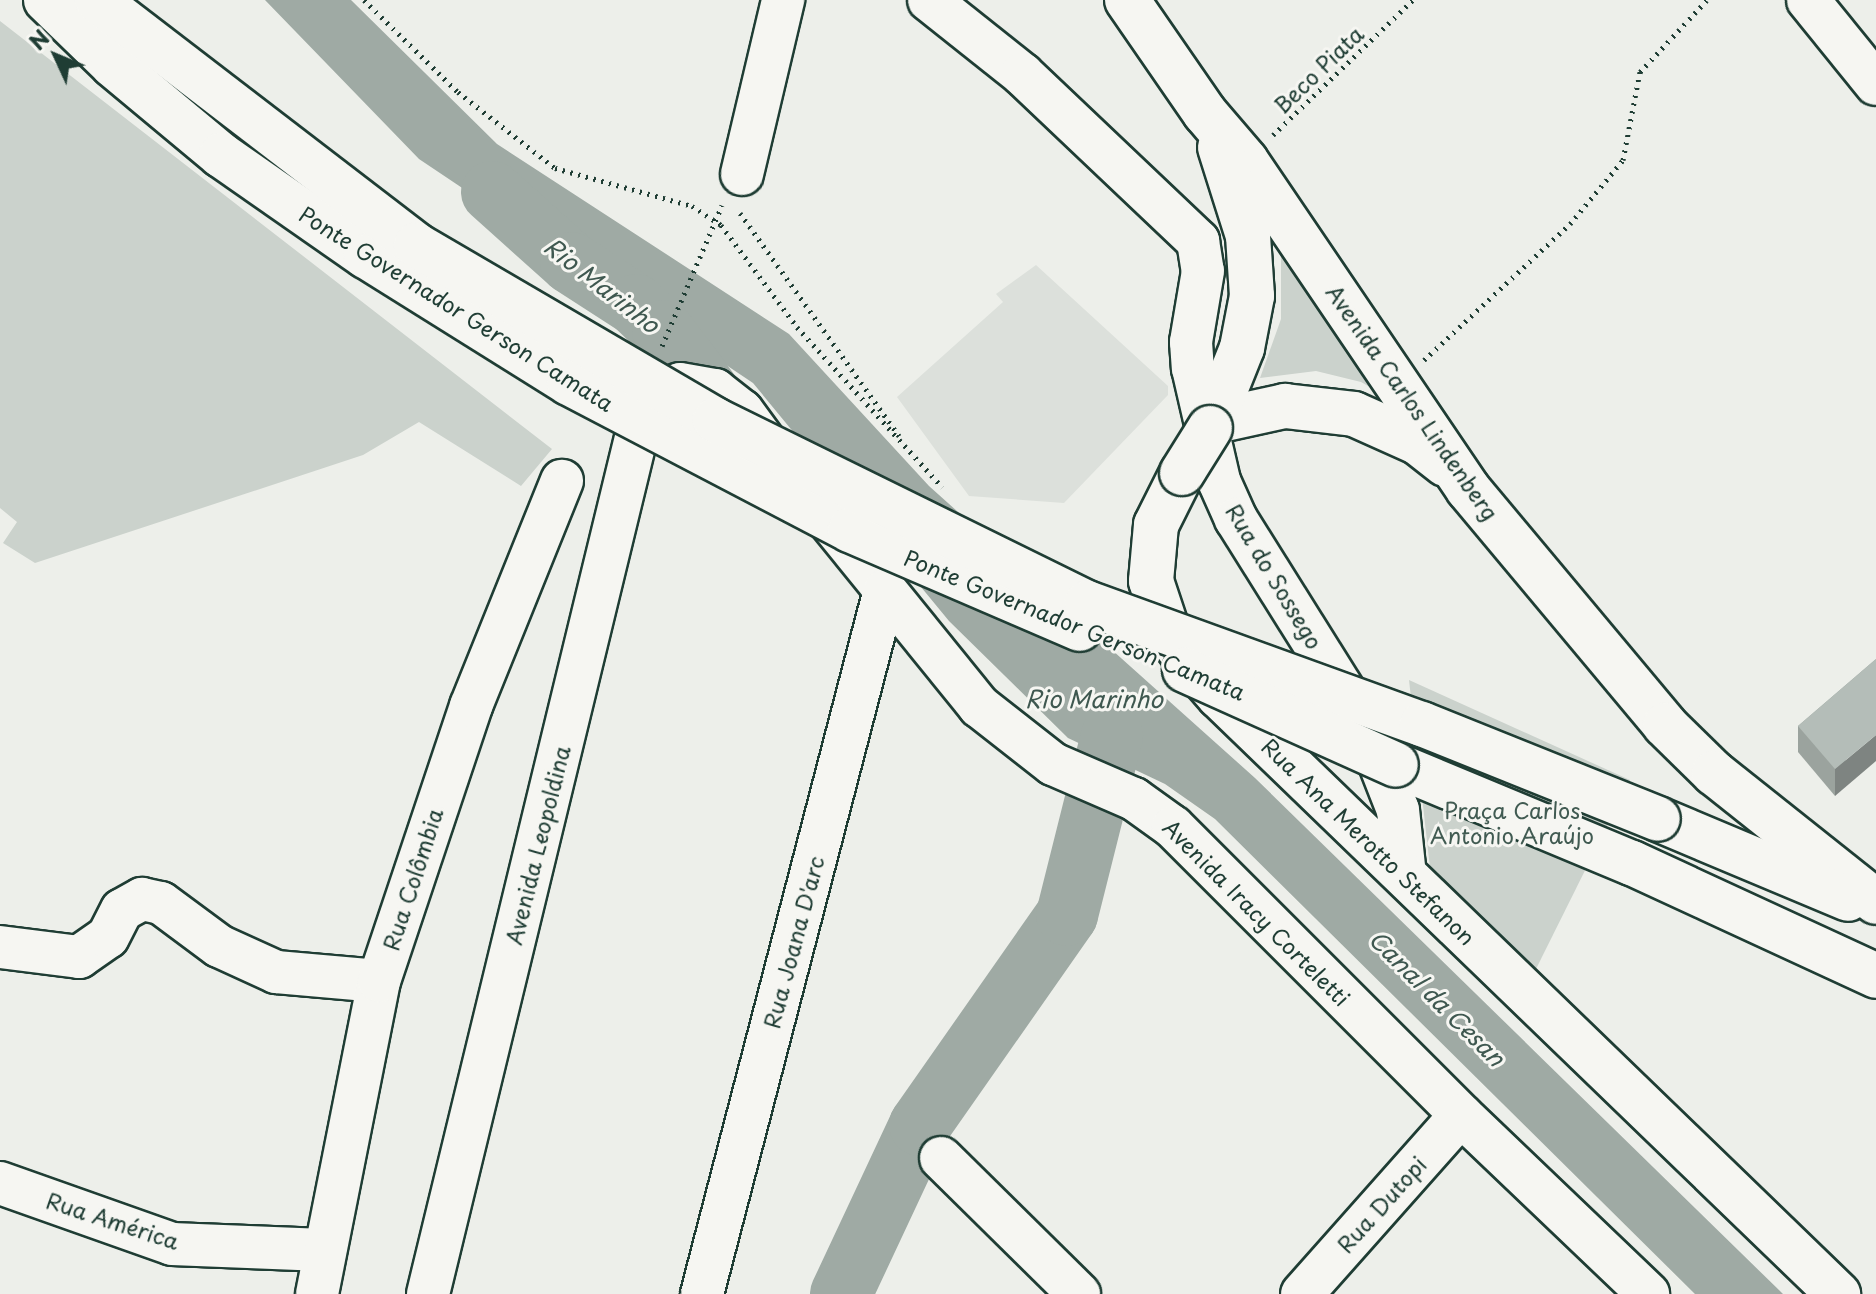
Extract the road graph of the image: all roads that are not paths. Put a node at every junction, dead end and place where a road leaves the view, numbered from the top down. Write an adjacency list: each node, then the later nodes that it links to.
1 (46, 0): 19 (main road, Ponte Governador Gerson Camata, bridge)
2 (97, 0): 17 (main road, Ponte Governador Gerson Camata, bridge)
3 (783, 0): 9 (street)
4 (929, 0): 15 (street, Rua do Sossego)
5 (1127, 0): 8 (main road, Avenida Carlos Lindenberg)
6 (1808, 0): 7 (street)
7 (1876, 84)
8 (1205, 113): 11 (main road, Rua Ana Merotto Stefanon); 13 (main road, Avenida Carlos Lindenberg)
9 (740, 191)
10 (651, 378): 14 (street, Avenida Iracy Corteletti); 26 (street, Avenida Leopoldina)
11 (1213, 424): 13 (main road); 15 (main road, Rua Ana Merotto Stefanon, bridge)
12 (562, 481): 20 (street, Rua Colômbia)
13 (1468, 489): 16 (main road, Avenida Carlos Lindenberg)
14 (885, 590): 21 (street, Avenida Iracy Corteletti); 27 (street, Rua Joana D'arc)
15 (1405, 876): 31 (main road, Rua Ana Merotto Stefanon)
16 (1876, 902)
17 (1876, 911)
18 (0, 947): 20 (street)
19 (1876, 976)
20 (379, 981): 24 (street, Rua Colômbia)
21 (1461, 1115): 29 (street, Rua Dutopi); 30 (street, Avenida Iracy Corteletti)
22 (941, 1158): 28 (street)
23 (0, 1183): 24 (street, Rua América)
24 (324, 1250): 25 (street, Rua Colômbia)
25 (317, 1294)
26 (428, 1294)
27 (702, 1294)
28 (1079, 1294)
29 (1302, 1294)
30 (1648, 1294)
31 (1838, 1294)

